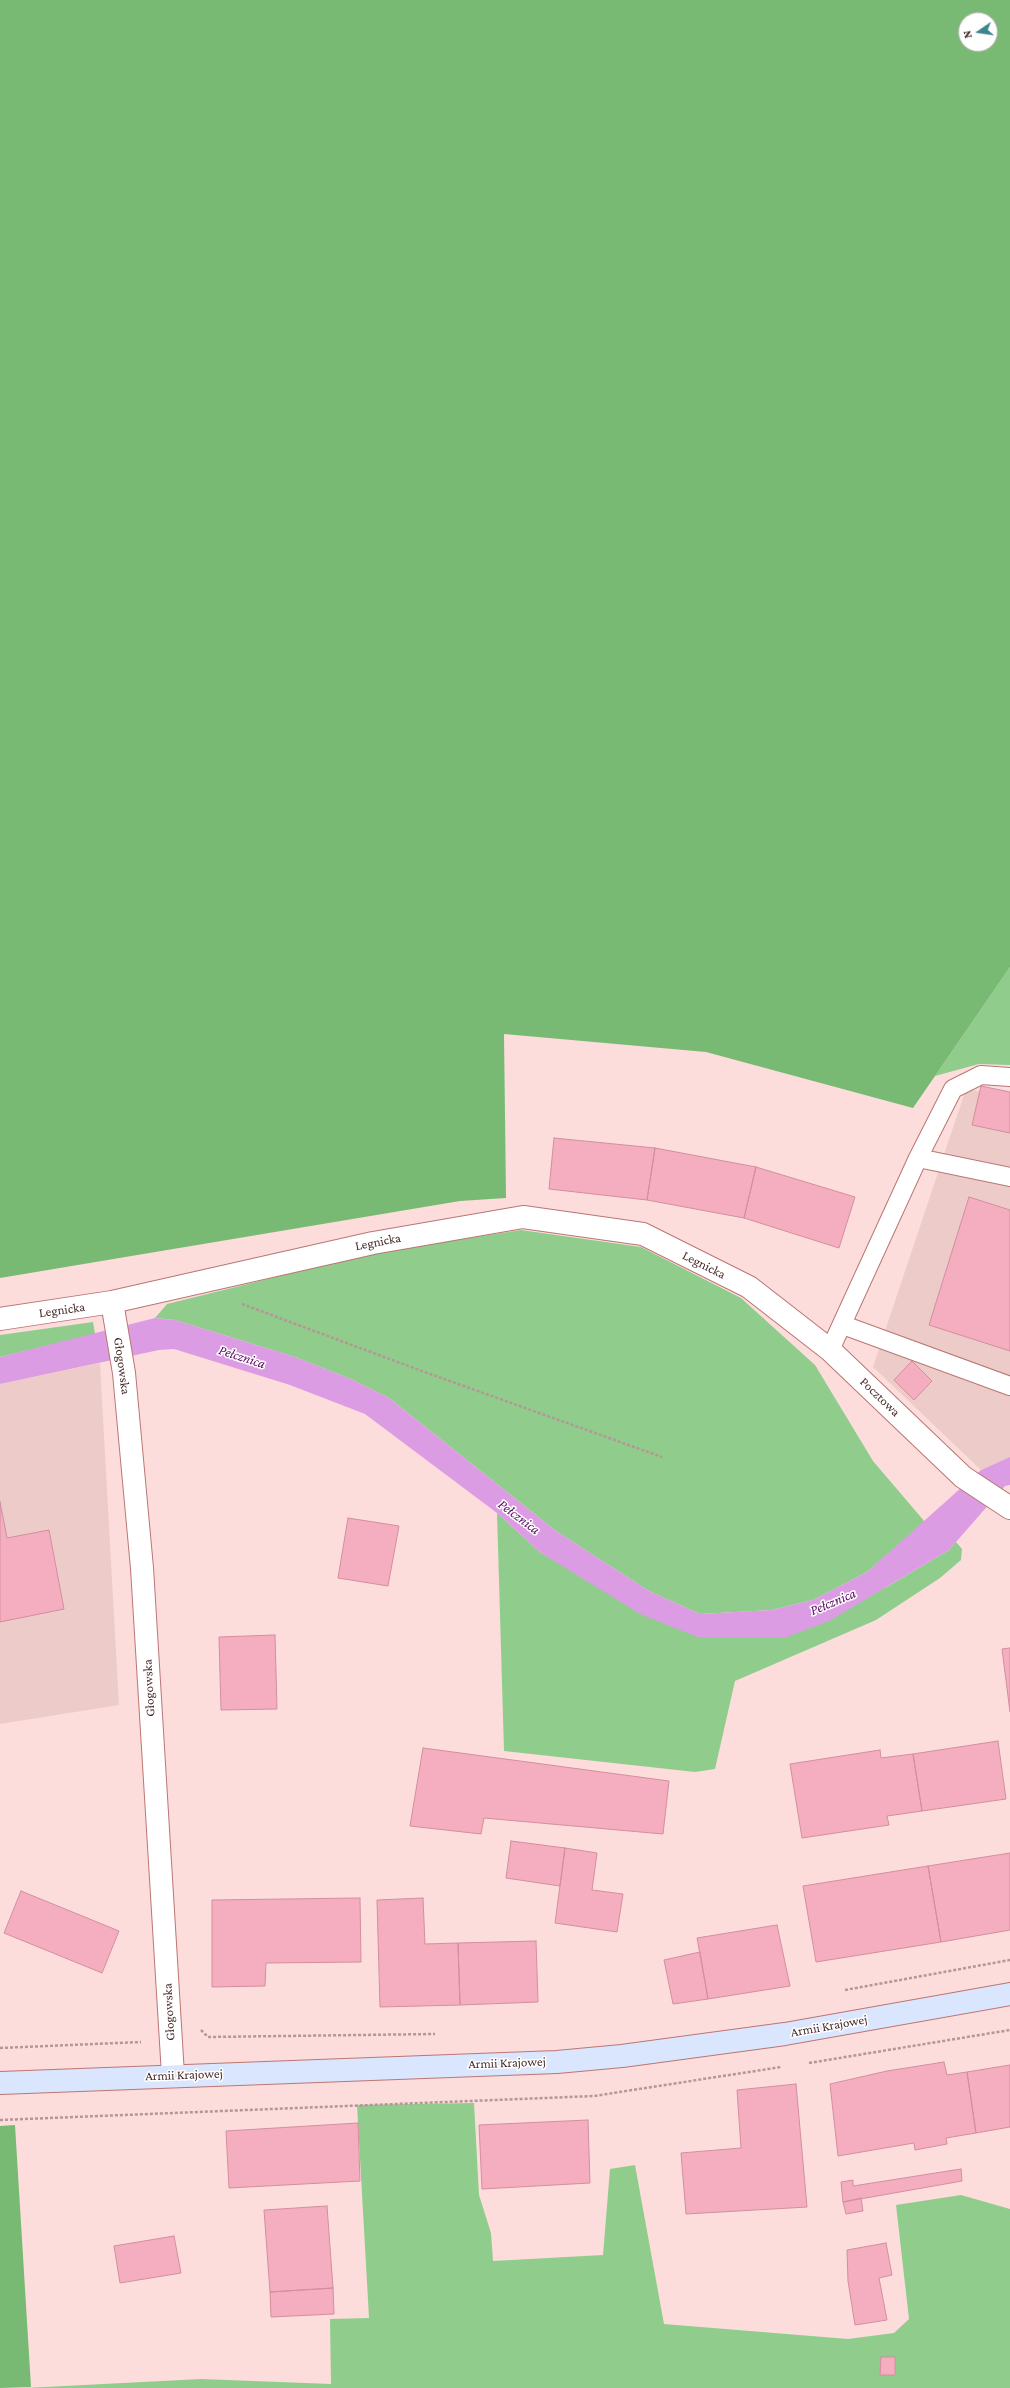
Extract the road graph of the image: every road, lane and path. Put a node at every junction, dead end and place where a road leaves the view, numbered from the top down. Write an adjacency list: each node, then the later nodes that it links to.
1 (1010, 1076): 2 (lane)
2 (918, 1158): 3 (lane); 8 (lane)
3 (1010, 1177)
4 (749, 1287): 5 (street, Legnicka); 9 (street, Pocztowa)
5 (112, 1302): 7 (street, Legnicka); 16 (street, Głogowska)
6 (241, 1304): 11 (path)
7 (0, 1318)
8 (843, 1325): 9 (lane); 10 (lane)
9 (830, 1350): 12 (street, Pocztowa)
10 (1010, 1386)
11 (662, 1457)
12 (1006, 1506)
13 (1010, 1960): 14 (path)
14 (843, 1990)
15 (1010, 1994): 19 (main road, Armii Krajowej)
16 (170, 2022): 17 (path); 18 (path); 19 (street, Głogowska)
17 (439, 2034)
18 (0, 2048)
19 (173, 2076): 20 (main road, Armii Krajowej)
20 (0, 2083)

